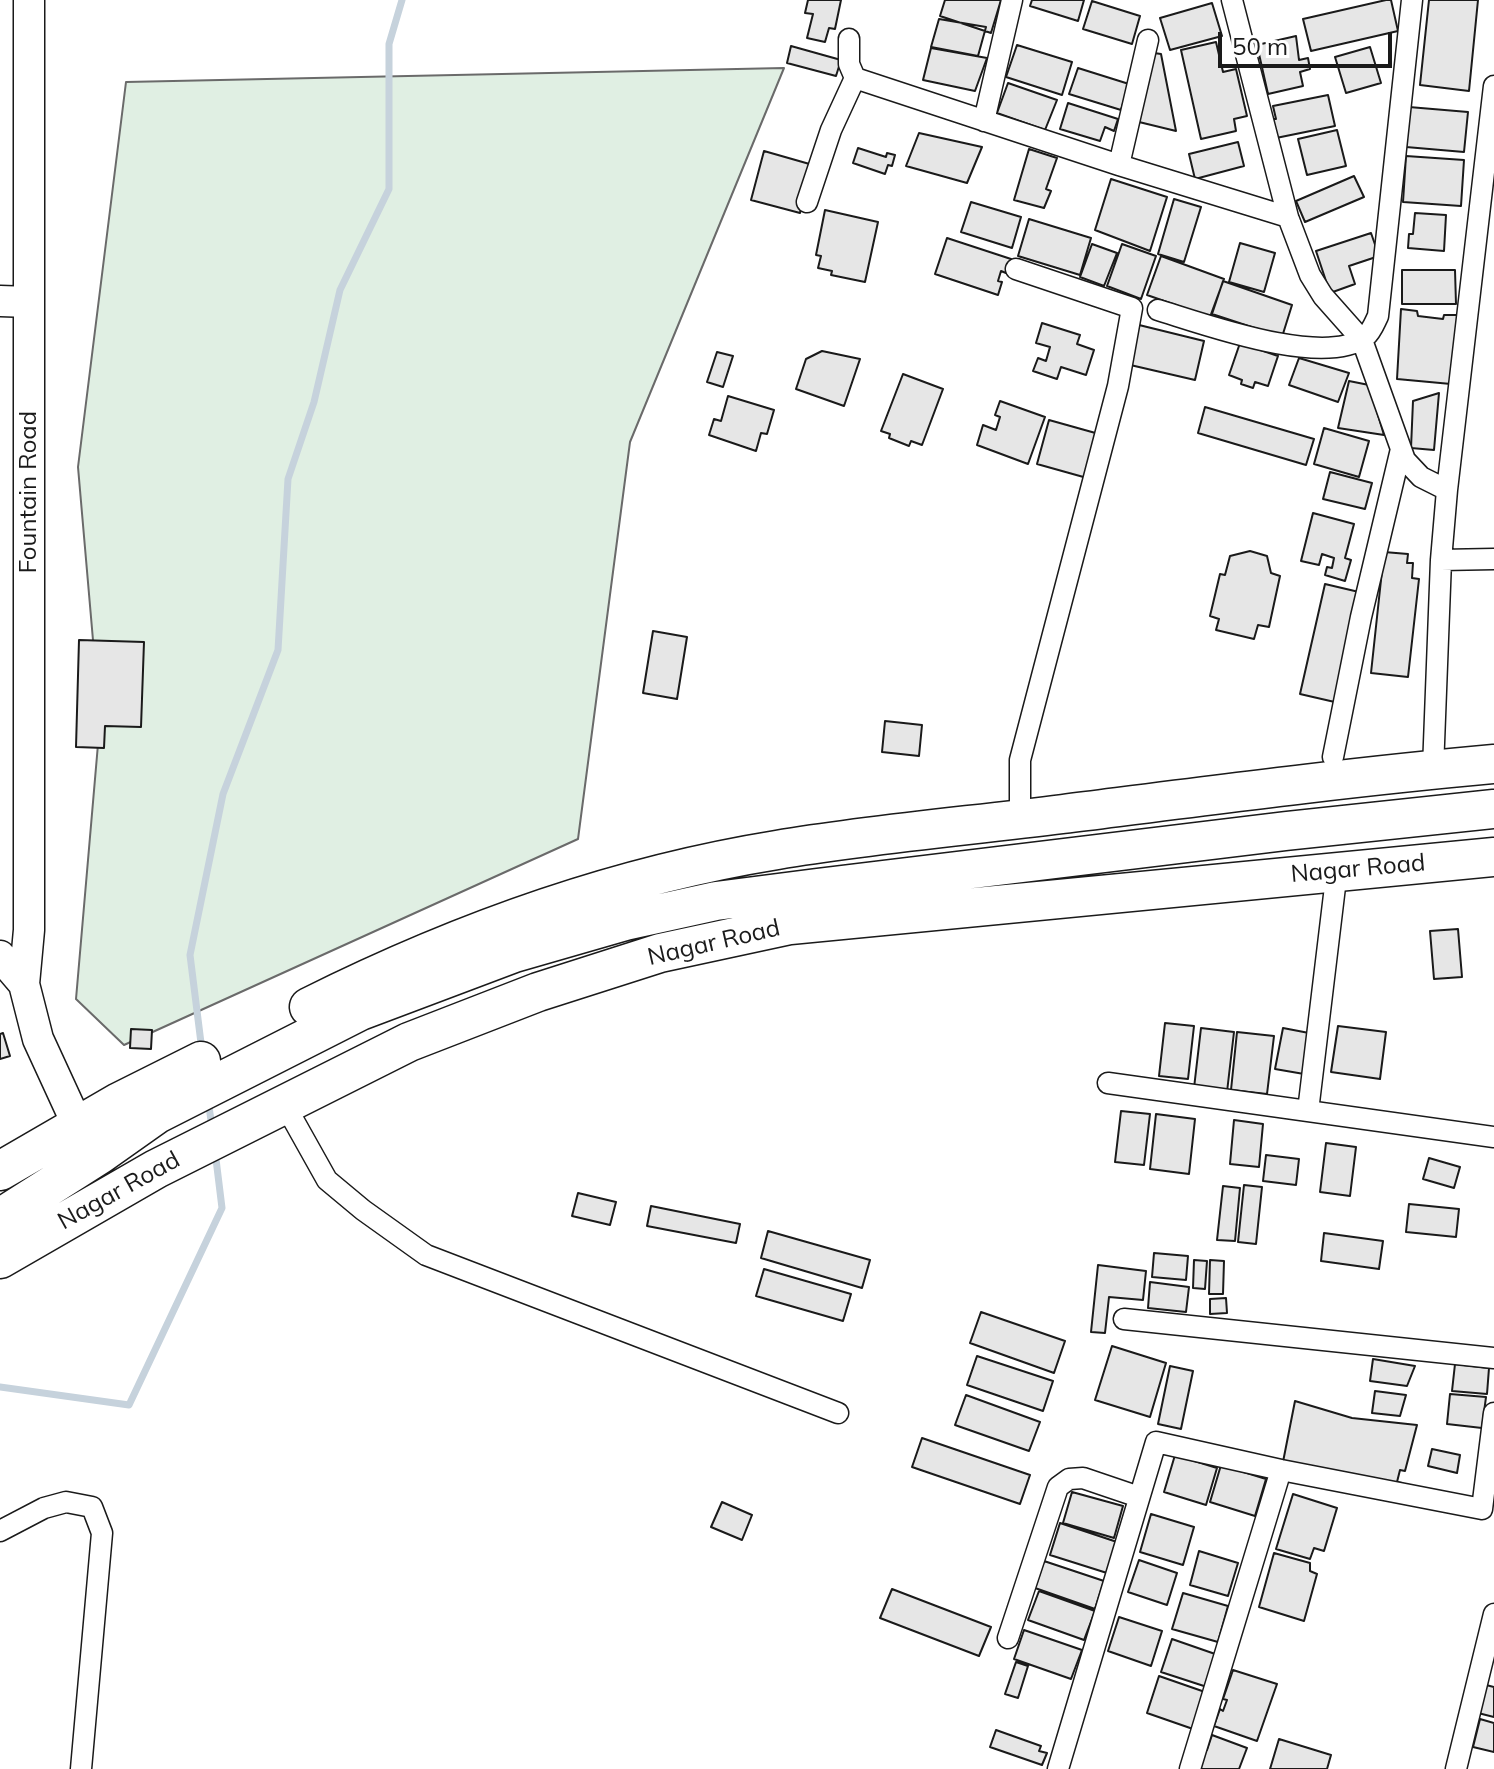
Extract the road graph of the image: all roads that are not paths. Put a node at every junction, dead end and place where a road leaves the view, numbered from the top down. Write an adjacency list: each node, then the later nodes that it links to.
1 (29, 0): 14 (street, Fountain Road)
2 (1012, 0): 9 (street)
3 (1232, 0): 12 (street)
4 (1412, 0): 16 (street)
5 (849, 39): 7 (street)
6 (1148, 40): 10 (street)
7 (855, 78): 9 (street); 11 (street)
8 (1494, 86): 18 (street)
9 (984, 121): 10 (street)
10 (1119, 165): 12 (street)
11 (807, 202)
12 (1288, 217): 16 (street)
13 (1016, 269): 24 (street)
14 (15, 302): 29 (street, Fountain Road)
15 (1158, 310): 16 (street)
16 (1362, 340): 17 (street)
17 (1401, 449): 18 (street); 21 (street)
18 (1447, 490): 20 (street)
19 (1494, 559): 20 (street)
20 (1441, 560): 23 (street)
21 (1333, 757)
22 (1494, 764): 23 (highway)
23 (1433, 769): 30 (highway)
24 (1020, 804)
25 (1494, 809): 30 (highway)
26 (1494, 857): 27 (highway, Nagar Road)
27 (1337, 870): 32 (highway, Nagar Road); 33 (street)
28 (0, 956): 29 (street, Fountain Road)
29 (24, 984): 35 (street, Fountain Road)
30 (204, 1074): 35 (highway)
31 (1108, 1083): 33 (street)
32 (285, 1105): 38 (highway, Nagar Road); 42 (street)
33 (1308, 1111): 34 (street)
34 (1494, 1137)
35 (89, 1140): 36 (highway); 37 (highway); 38 (highway)
36 (0, 1171)
37 (0, 1218)
38 (55, 1226): 39 (highway, Nagar Road)
39 (0, 1259)
40 (1124, 1319): 41 (street)
41 (1494, 1358)
42 (838, 1413)
43 (1494, 1413): 46 (street)
44 (1281, 1470): 45 (street); 46 (street); 52 (street)
45 (1139, 1497): 49 (street); 51 (street)
46 (1488, 1510)
47 (0, 1531): 50 (street)
48 (1494, 1614): 53 (street)
49 (1008, 1638)
50 (81, 1769)
51 (1058, 1769)
52 (1190, 1769)
53 (1456, 1769)

